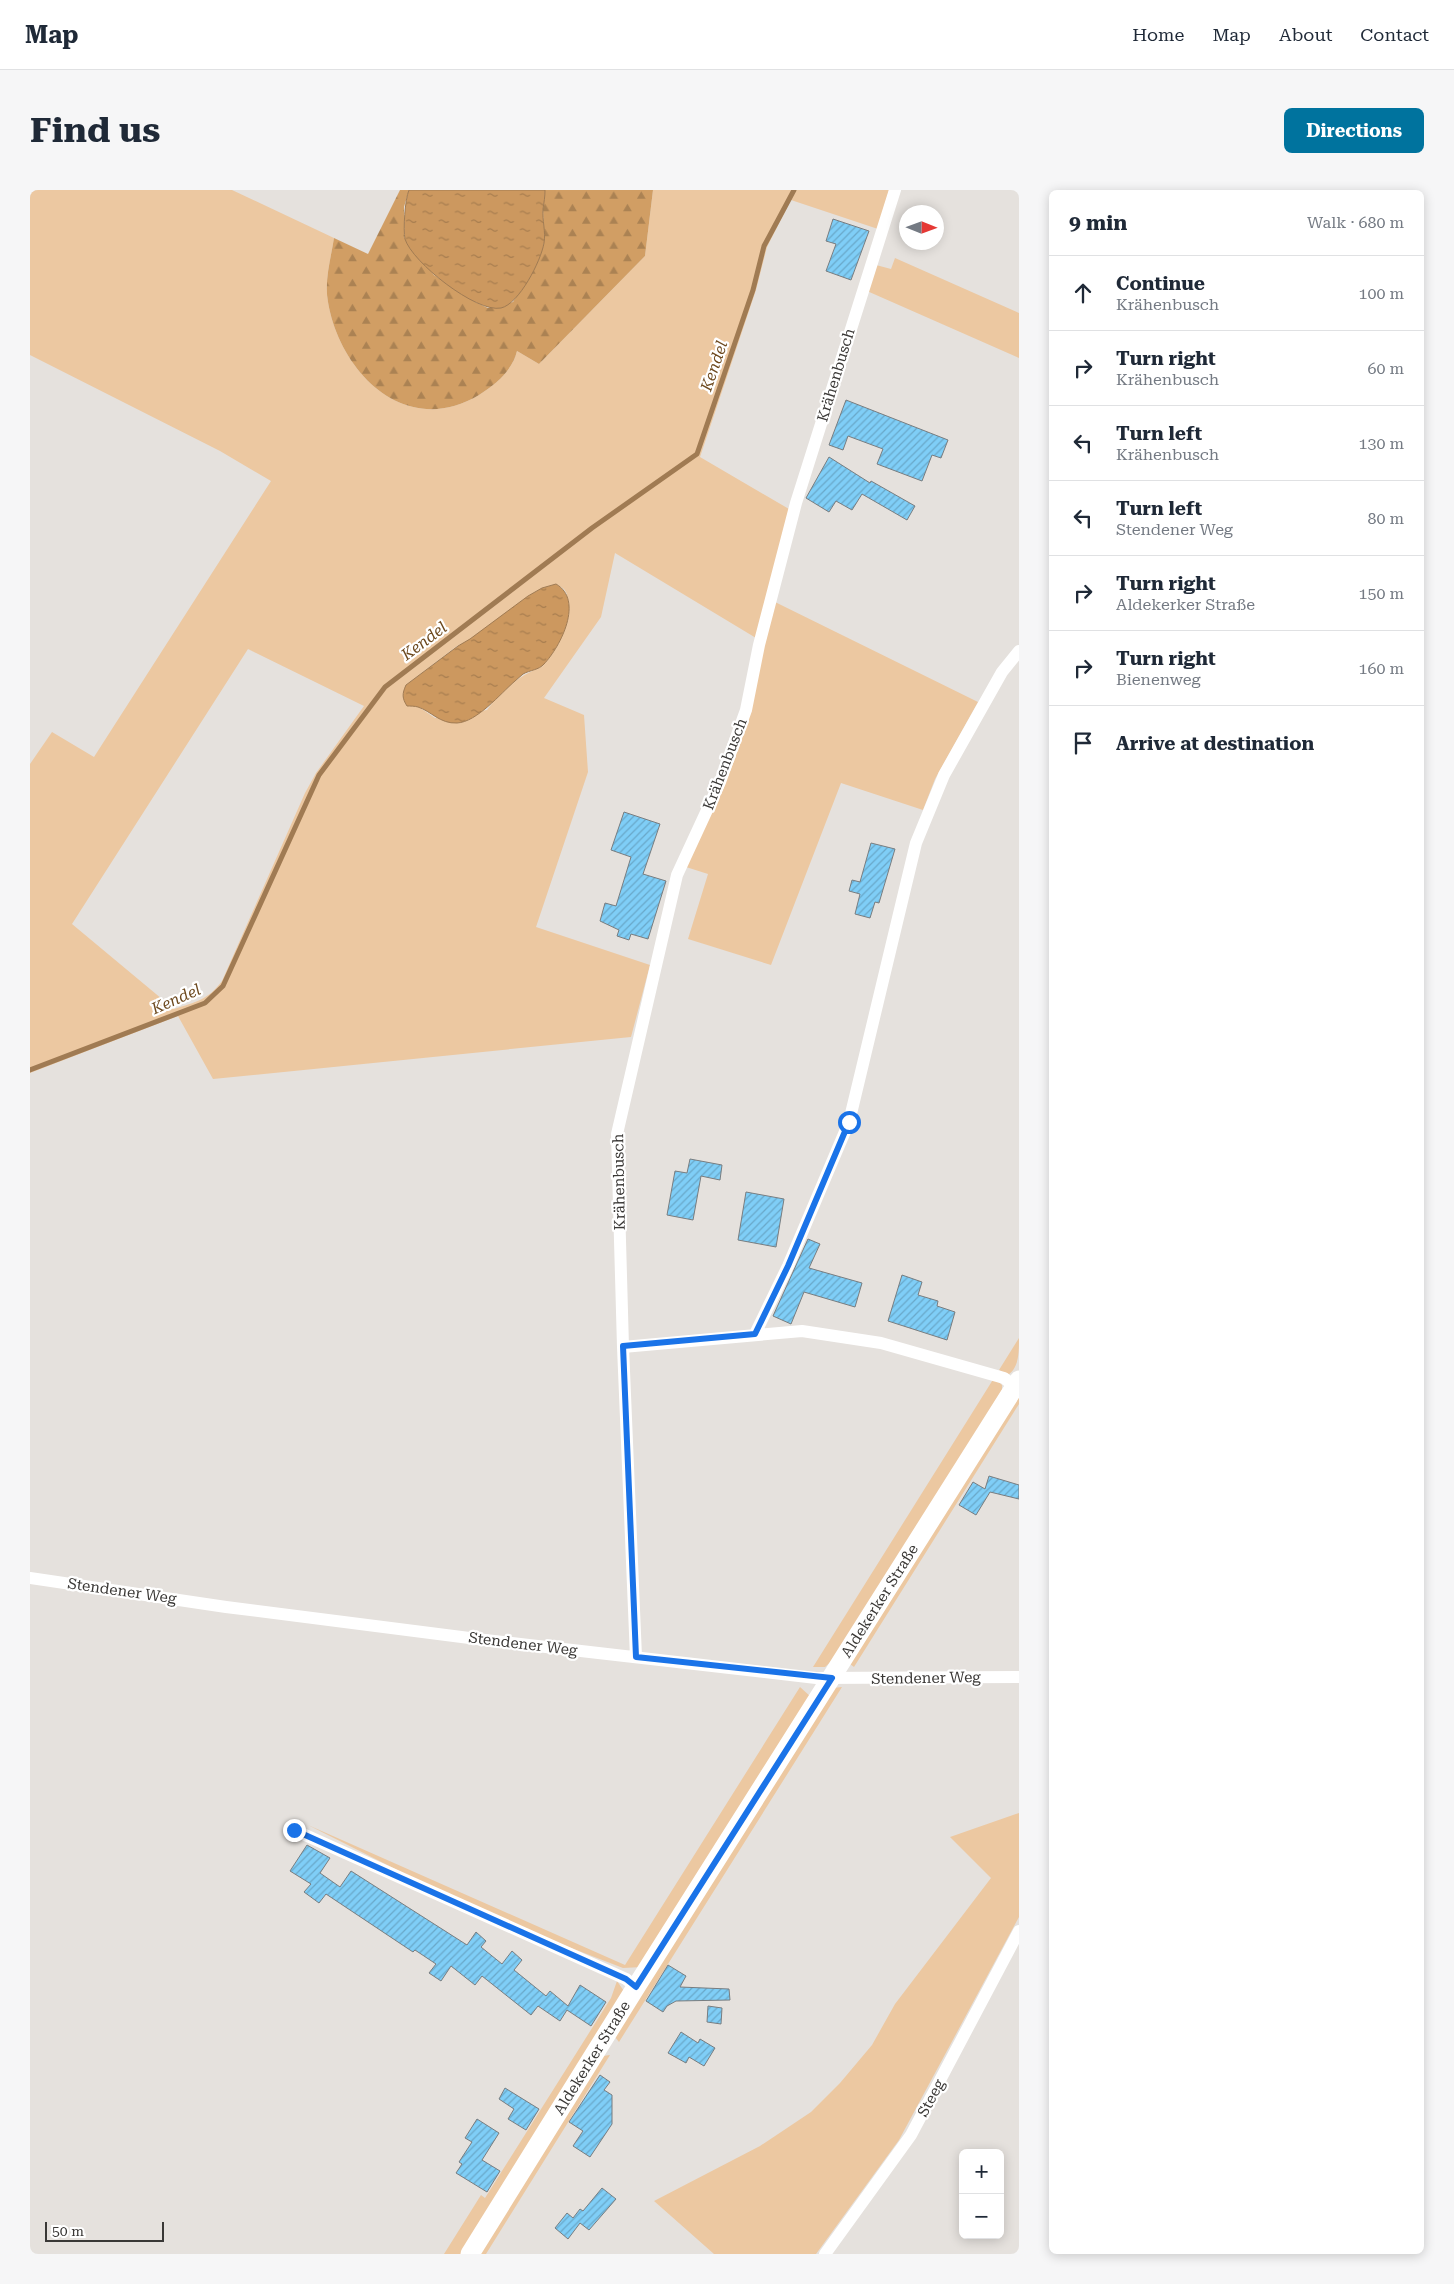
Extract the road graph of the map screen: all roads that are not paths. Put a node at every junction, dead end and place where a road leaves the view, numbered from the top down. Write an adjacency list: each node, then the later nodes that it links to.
1 (895, 190): 4 (street, Krähenbusch)
2 (1019, 651): 3 (street)
3 (755, 1334): 4 (street); 5 (street)
4 (623, 1346): 7 (street, Krähenbusch)
5 (1017, 1384): 9 (street, Aldekerker Straße)
6 (30, 1578): 7 (street, Stendener Weg)
7 (636, 1657): 9 (street, Stendener Weg)
8 (1019, 1677): 9 (street, Stendener Weg)
9 (832, 1678): 12 (street, Aldekerker Straße)
10 (294, 1830): 12 (street)
11 (1019, 1930): 14 (street, Steeg)
12 (636, 1987): 13 (street, Aldekerker Straße)
13 (470, 2254)
14 (825, 2254)

